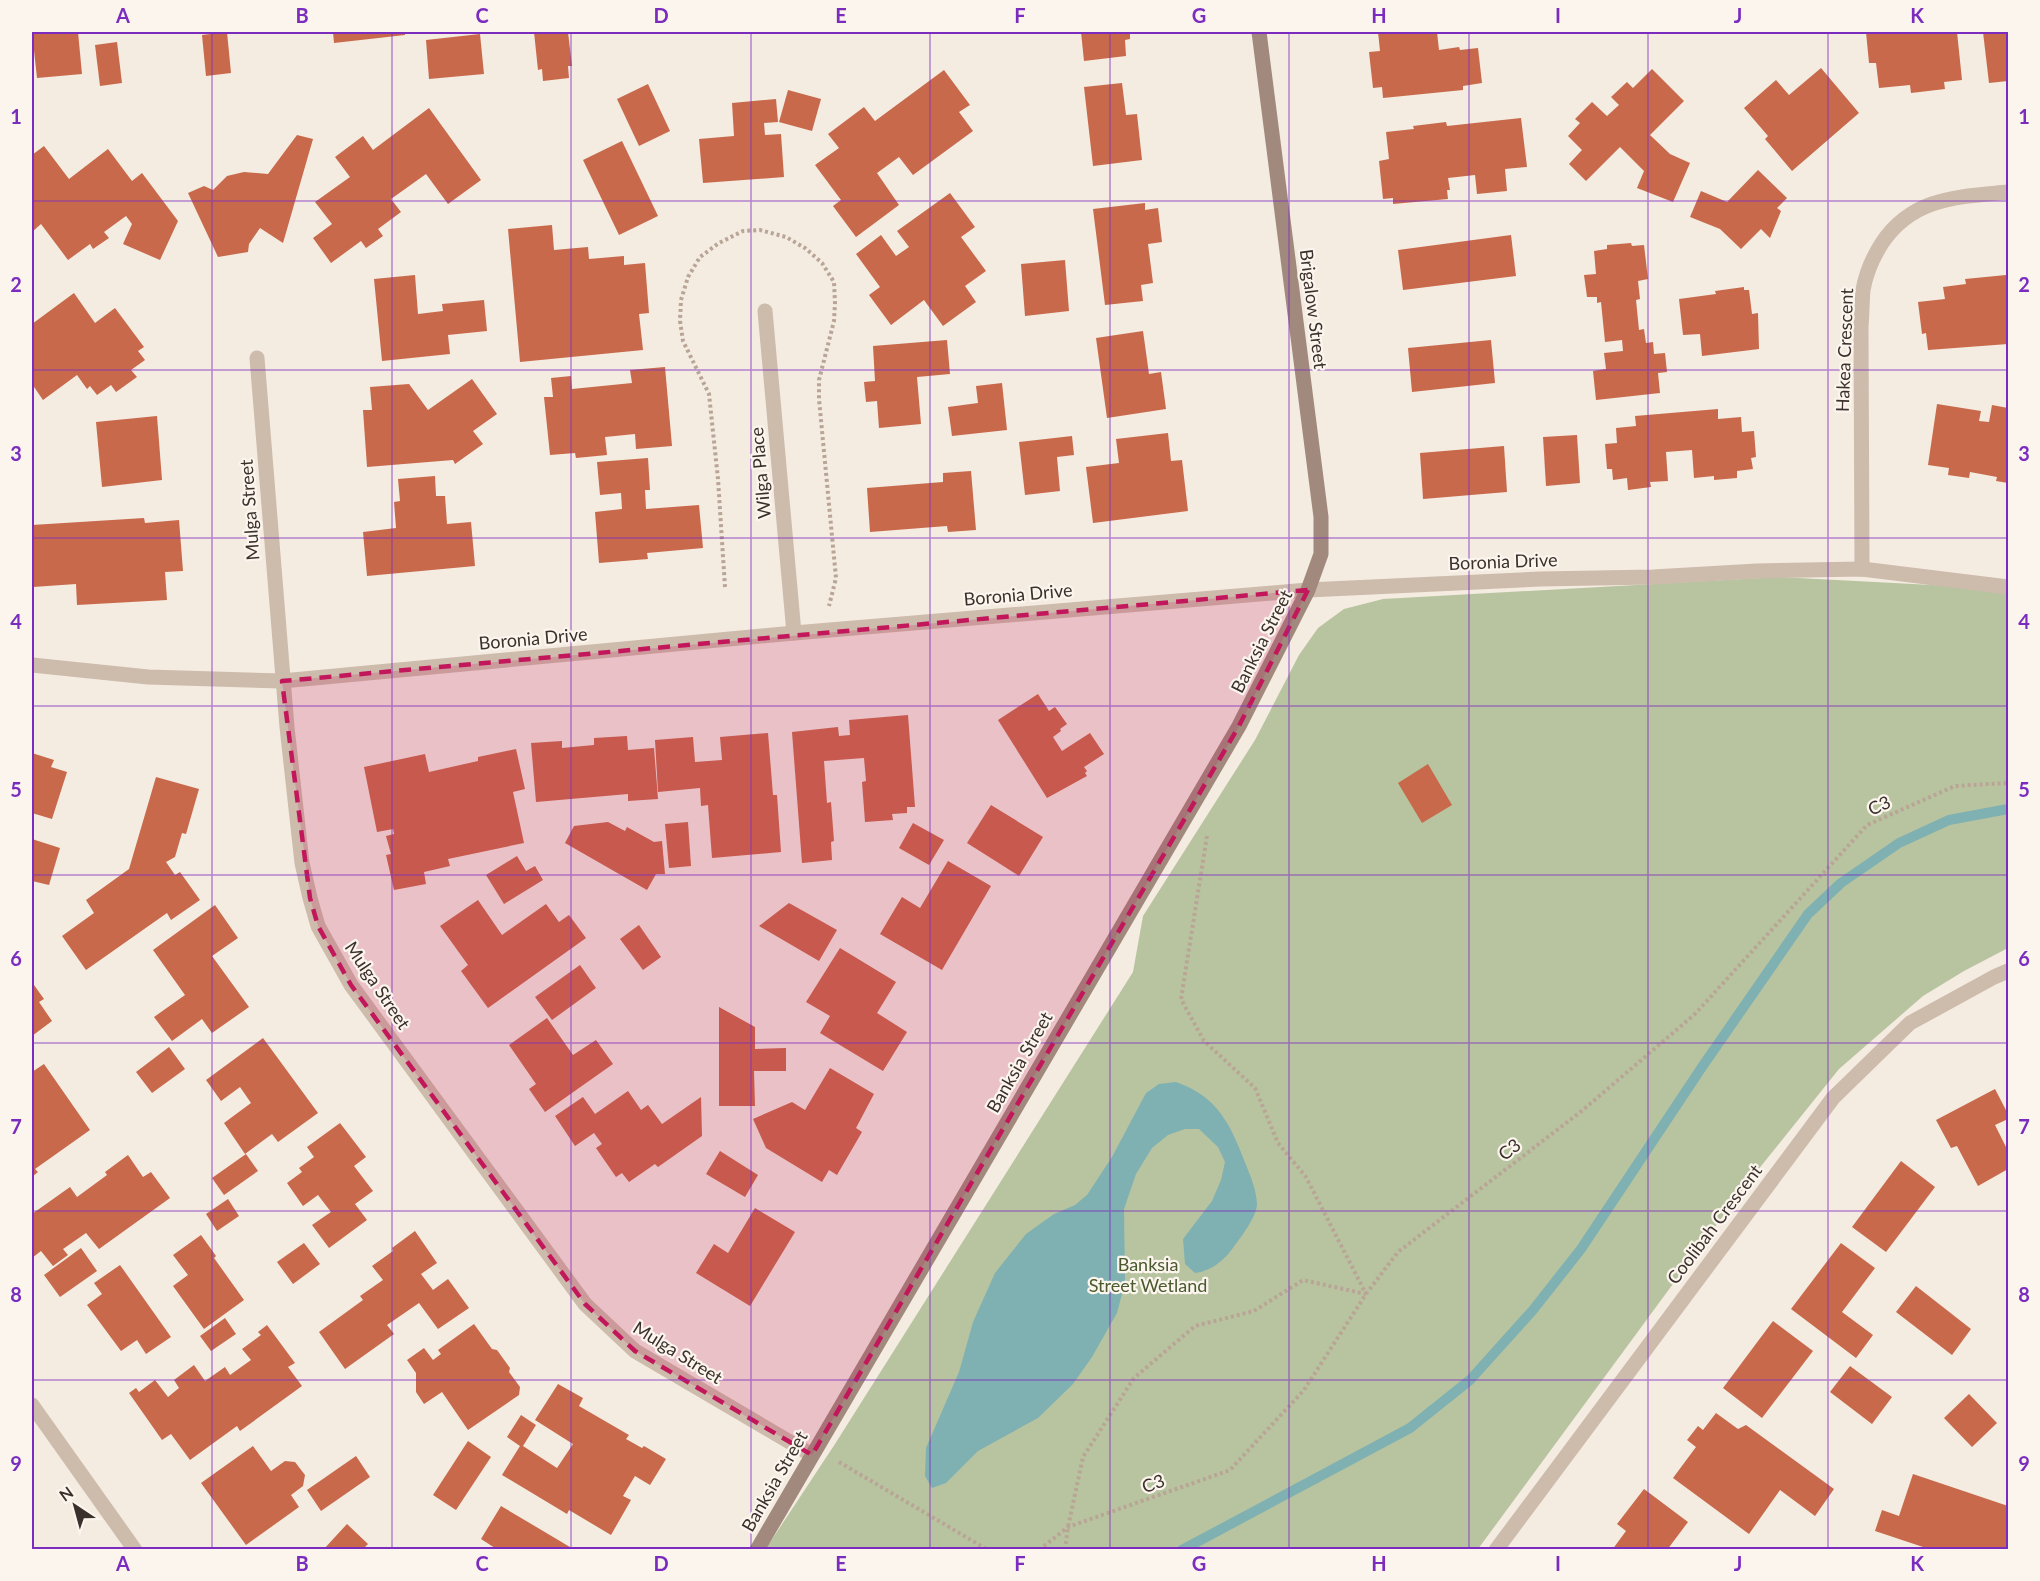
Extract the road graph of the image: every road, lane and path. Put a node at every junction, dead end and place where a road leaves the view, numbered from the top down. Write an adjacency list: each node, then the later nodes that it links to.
1 (1258, 32): 7 (street, Brigalow Street)
2 (2008, 192): 5 (street, Hakea Crescent)
3 (765, 311): 8 (street, Wilga Place)
4 (257, 358): 10 (street, Mulga Street)
5 (1862, 569): 6 (street, Boronia Drive); 7 (street, Boronia Drive)
6 (2008, 587)
7 (1308, 590): 8 (street, Boronia Drive); 16 (street, Banksia Street)
8 (794, 633): 10 (street, Boronia Drive)
9 (32, 665): 10 (street, Boronia Drive)
10 (282, 681): 16 (street, Mulga Street)
11 (2008, 783): 14 (path, C3)
12 (1209, 826): 14 (path)
13 (2008, 971): 23 (street, Coolibah Crescent)
14 (1366, 1294): 17 (path, C3); 17 (path)
15 (32, 1405): 18 (street)
16 (815, 1450): 19 (street, Banksia Street); 20 (path)
17 (1068, 1527): 21 (path, C3); 22 (path)
18 (135, 1550)
19 (757, 1550)
20 (988, 1550)
21 (1039, 1550)
22 (1065, 1550)
23 (1496, 1550)

